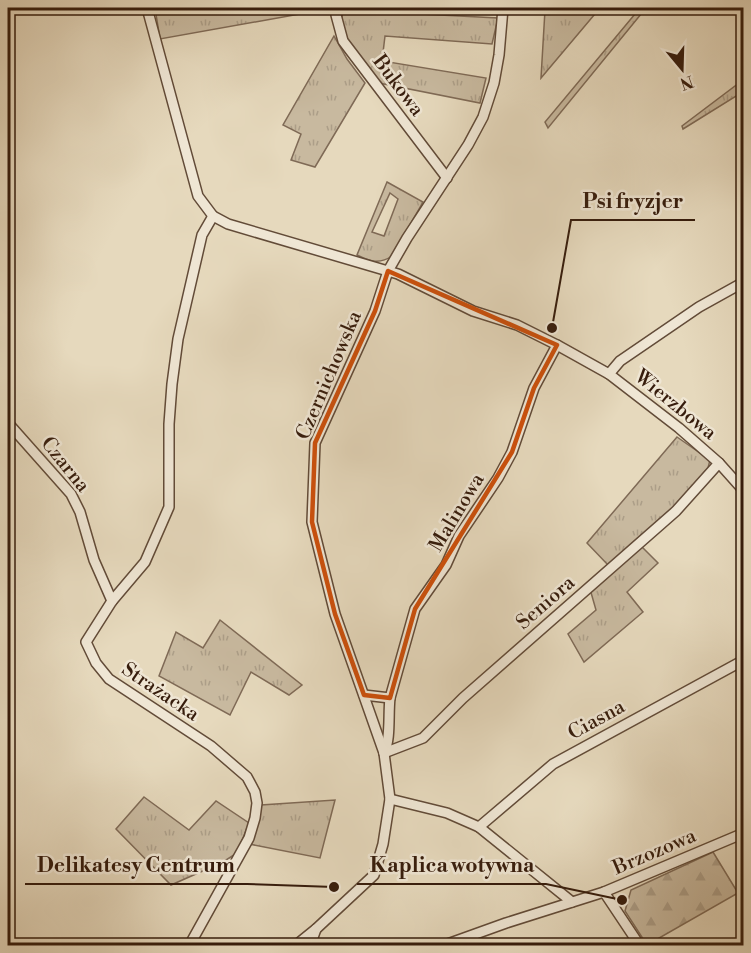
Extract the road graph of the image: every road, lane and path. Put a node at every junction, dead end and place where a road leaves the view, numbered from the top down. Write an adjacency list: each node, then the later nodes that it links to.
1 (147, 8): 5 (street)
2 (339, 8): 4 (street, Bukowa)
3 (503, 8): 4 (street, Czernichowska)
4 (447, 178): 6 (street, Czernichowska)
5 (213, 216): 6 (street, Wierzbowa); 13 (street, Strażacka)
6 (388, 272): 8 (street, Wierzbowa); 15 (street, Czernichowska)
7 (744, 282): 9 (street)
8 (557, 345): 9 (street, Wierzbowa); 16 (street, Malinowa)
9 (609, 374): 11 (street, Wierzbowa)
10 (8, 423): 13 (street, Czarna)
11 (719, 463): 12 (street, Wierzbowa); 17 (street, Seniora)
12 (744, 491)
13 (112, 601): 24 (street, Strażacka)
14 (744, 660): 19 (street, Ciasna)
15 (364, 695): 16 (street); 17 (street, Czernichowska)
16 (390, 698): 17 (street, Malinowa)
17 (384, 753): 18 (street, Czernichowska)
18 (390, 799): 19 (street); 23 (street, Czernichowska)
19 (479, 827): 22 (street)
20 (744, 833): 21 (street, Brzozowa)
21 (604, 892): 22 (street, Brzozowa); 28 (street)
22 (572, 902): 27 (street, Brzozowa)
23 (316, 929): 25 (street, Czernichowska); 26 (street, Czernichowska)
24 (193, 943)
25 (295, 945)
26 (310, 945)
27 (442, 945)
28 (640, 945)

